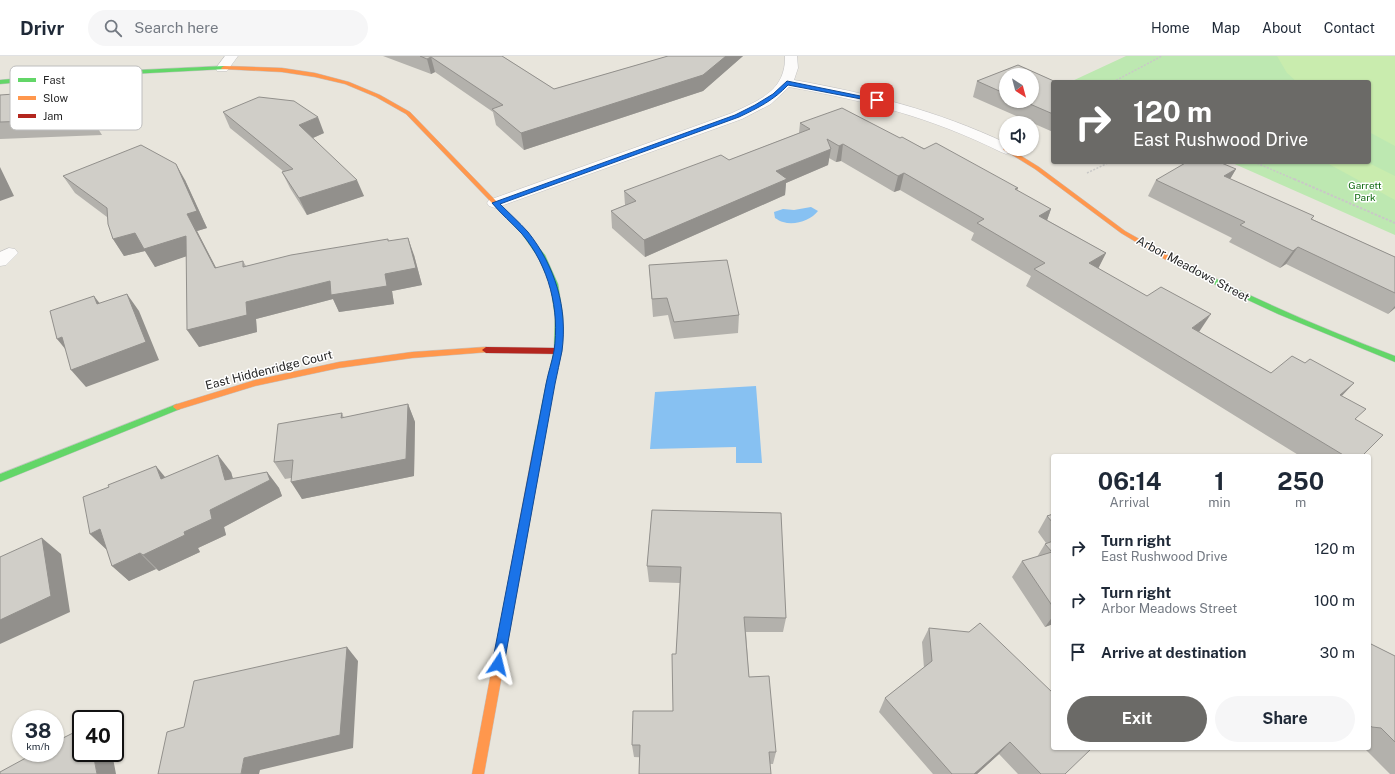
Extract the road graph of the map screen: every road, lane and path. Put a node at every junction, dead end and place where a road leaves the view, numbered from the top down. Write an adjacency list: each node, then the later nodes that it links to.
1 (232, 56): 4 (street)
2 (791, 56): 9 (street)
3 (1162, 56): 6 (path)
4 (222, 68): 5 (street); 15 (street)
5 (142, 71)
6 (1115, 80)
7 (10, 81): 8 (street)
8 (0, 82)
9 (787, 83): 10 (street, Arbor Meadows Street); 15 (street)
10 (999, 146)
11 (1017, 156): 18 (street, Arbor Meadows Street)
12 (1106, 164): 14 (path)
13 (1259, 164): 16 (path)
14 (1081, 176)
15 (495, 203): 17 (street)
16 (1395, 223)
17 (558, 351): 19 (street, East Hiddenridge Court); 20 (street)
18 (1395, 359)
19 (0, 478)
20 (478, 774)

